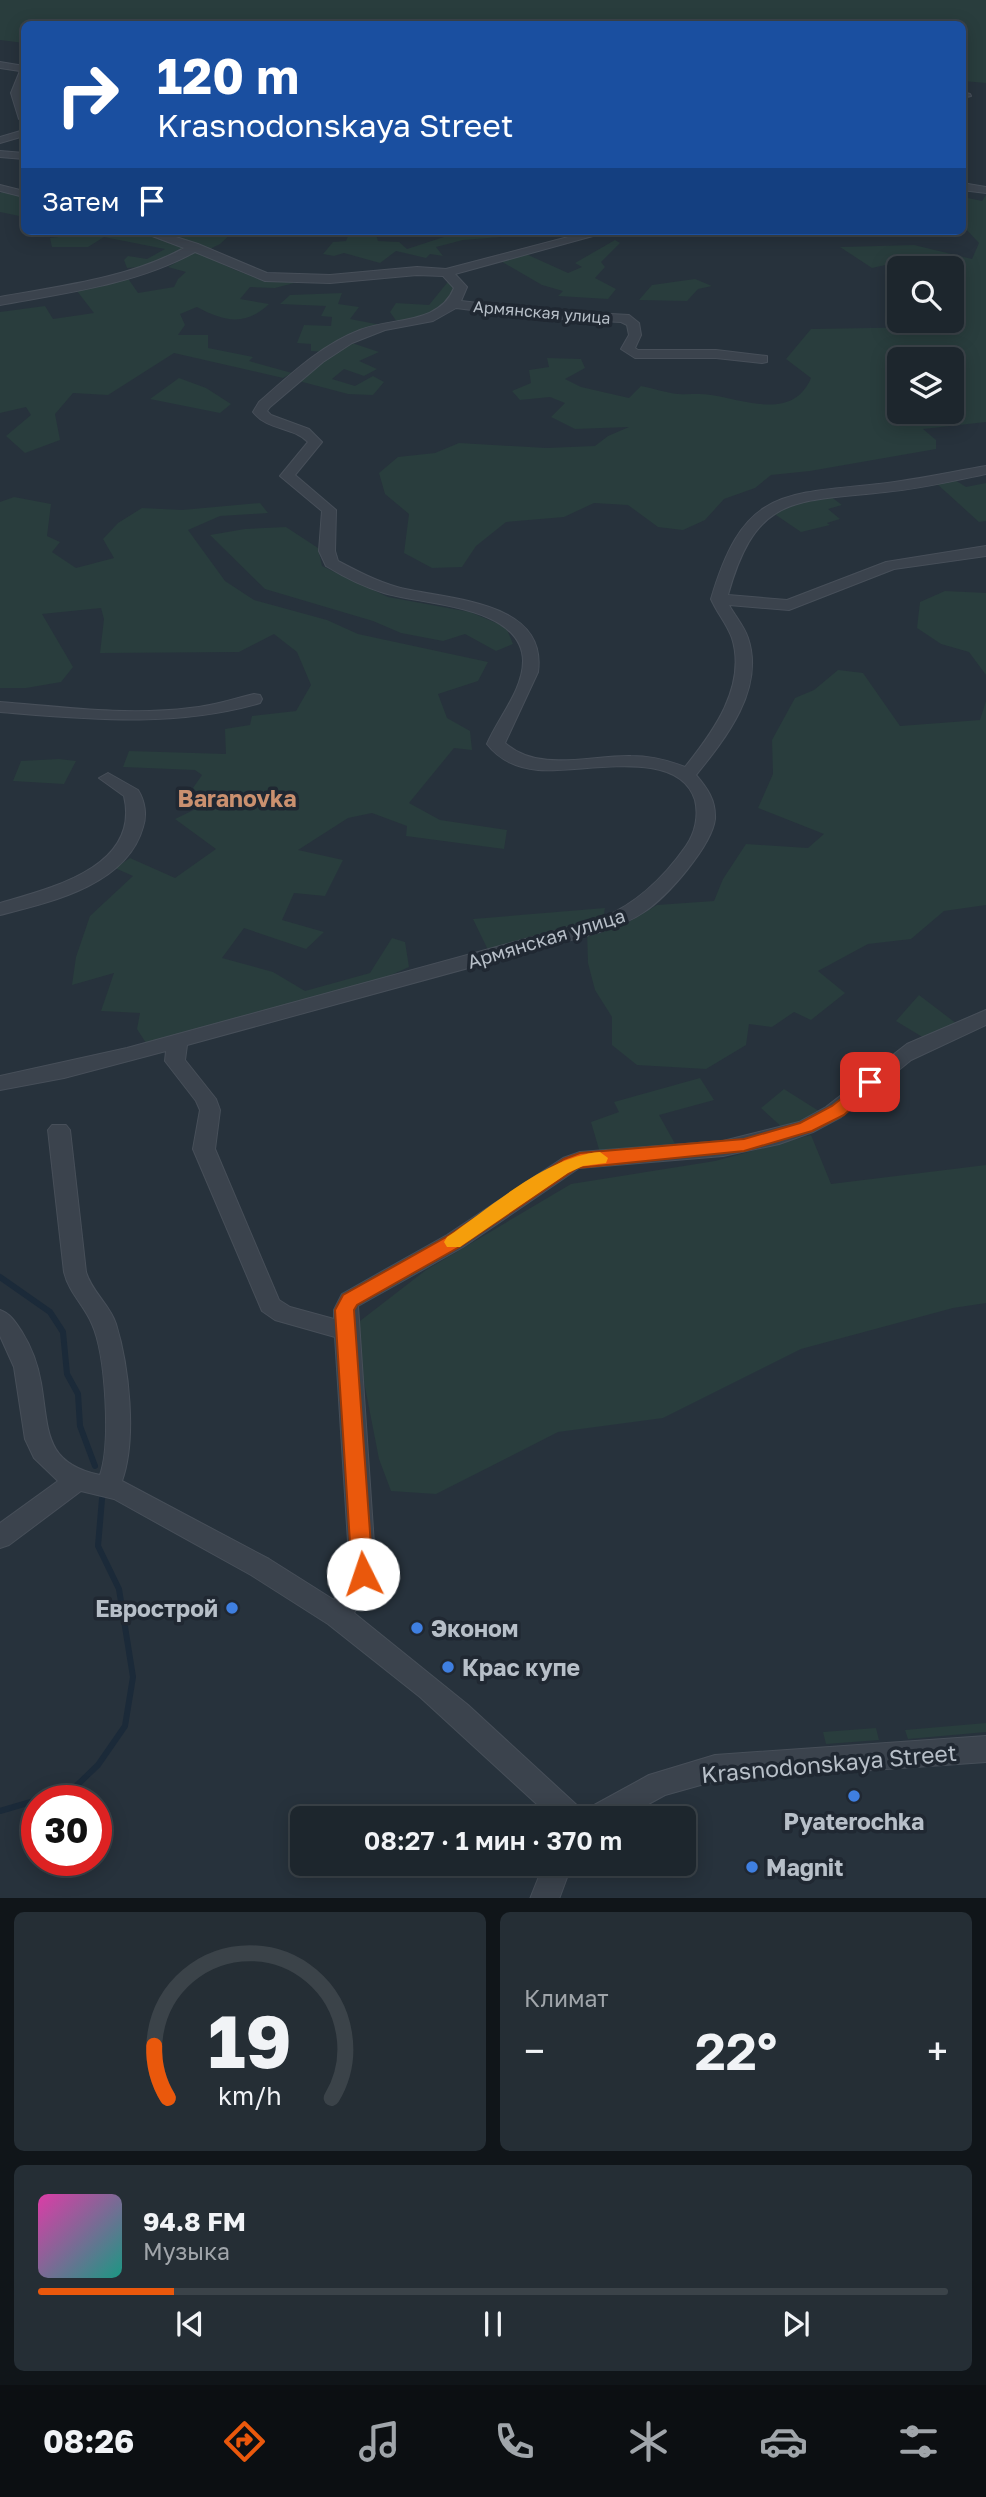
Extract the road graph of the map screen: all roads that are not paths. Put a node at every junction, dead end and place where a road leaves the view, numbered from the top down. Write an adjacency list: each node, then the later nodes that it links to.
1 (0, 65): 2 (street)
2 (21, 70)
3 (21, 79): 4 (street)
4 (21, 109)
5 (21, 135): 6 (street)
6 (0, 139)
7 (0, 154): 8 (street)
8 (21, 156)
9 (966, 186): 11 (street)
10 (0, 188): 12 (street)
11 (986, 188)
12 (21, 193)
13 (157, 235): 15 (street)
14 (590, 235): 16 (street)
15 (194, 247): 16 (street); 17 (street)
16 (446, 274): 18 (street, Армянская улица)
17 (0, 301)
18 (455, 304): 19 (street, Армянская улица); 25 (street, Армянская улица)
19 (762, 359)
20 (986, 470): 22 (street)
21 (986, 551): 22 (street)
22 (719, 599): 25 (street)
23 (254, 699): 24 (street)
24 (0, 706)
25 (688, 774): 29 (street, Армянская улица)
26 (108, 778): 27 (street)
27 (0, 909)
28 (986, 1017): 33 (street)
29 (178, 1040): 30 (street, Армянская улица); 33 (street)
30 (0, 1083)
31 (60, 1130): 35 (street)
32 (0, 1319): 34 (street)
33 (347, 1331): 37 (street)
34 (70, 1476): 35 (street); 36 (street)
35 (108, 1485): 37 (street)
36 (0, 1537)
37 (338, 1617): 39 (street)
38 (986, 1749): 40 (street, Krasnodonskaya Street)
39 (558, 1806)
40 (619, 1806)
41 (553, 1876): 42 (street)
42 (544, 1898)

